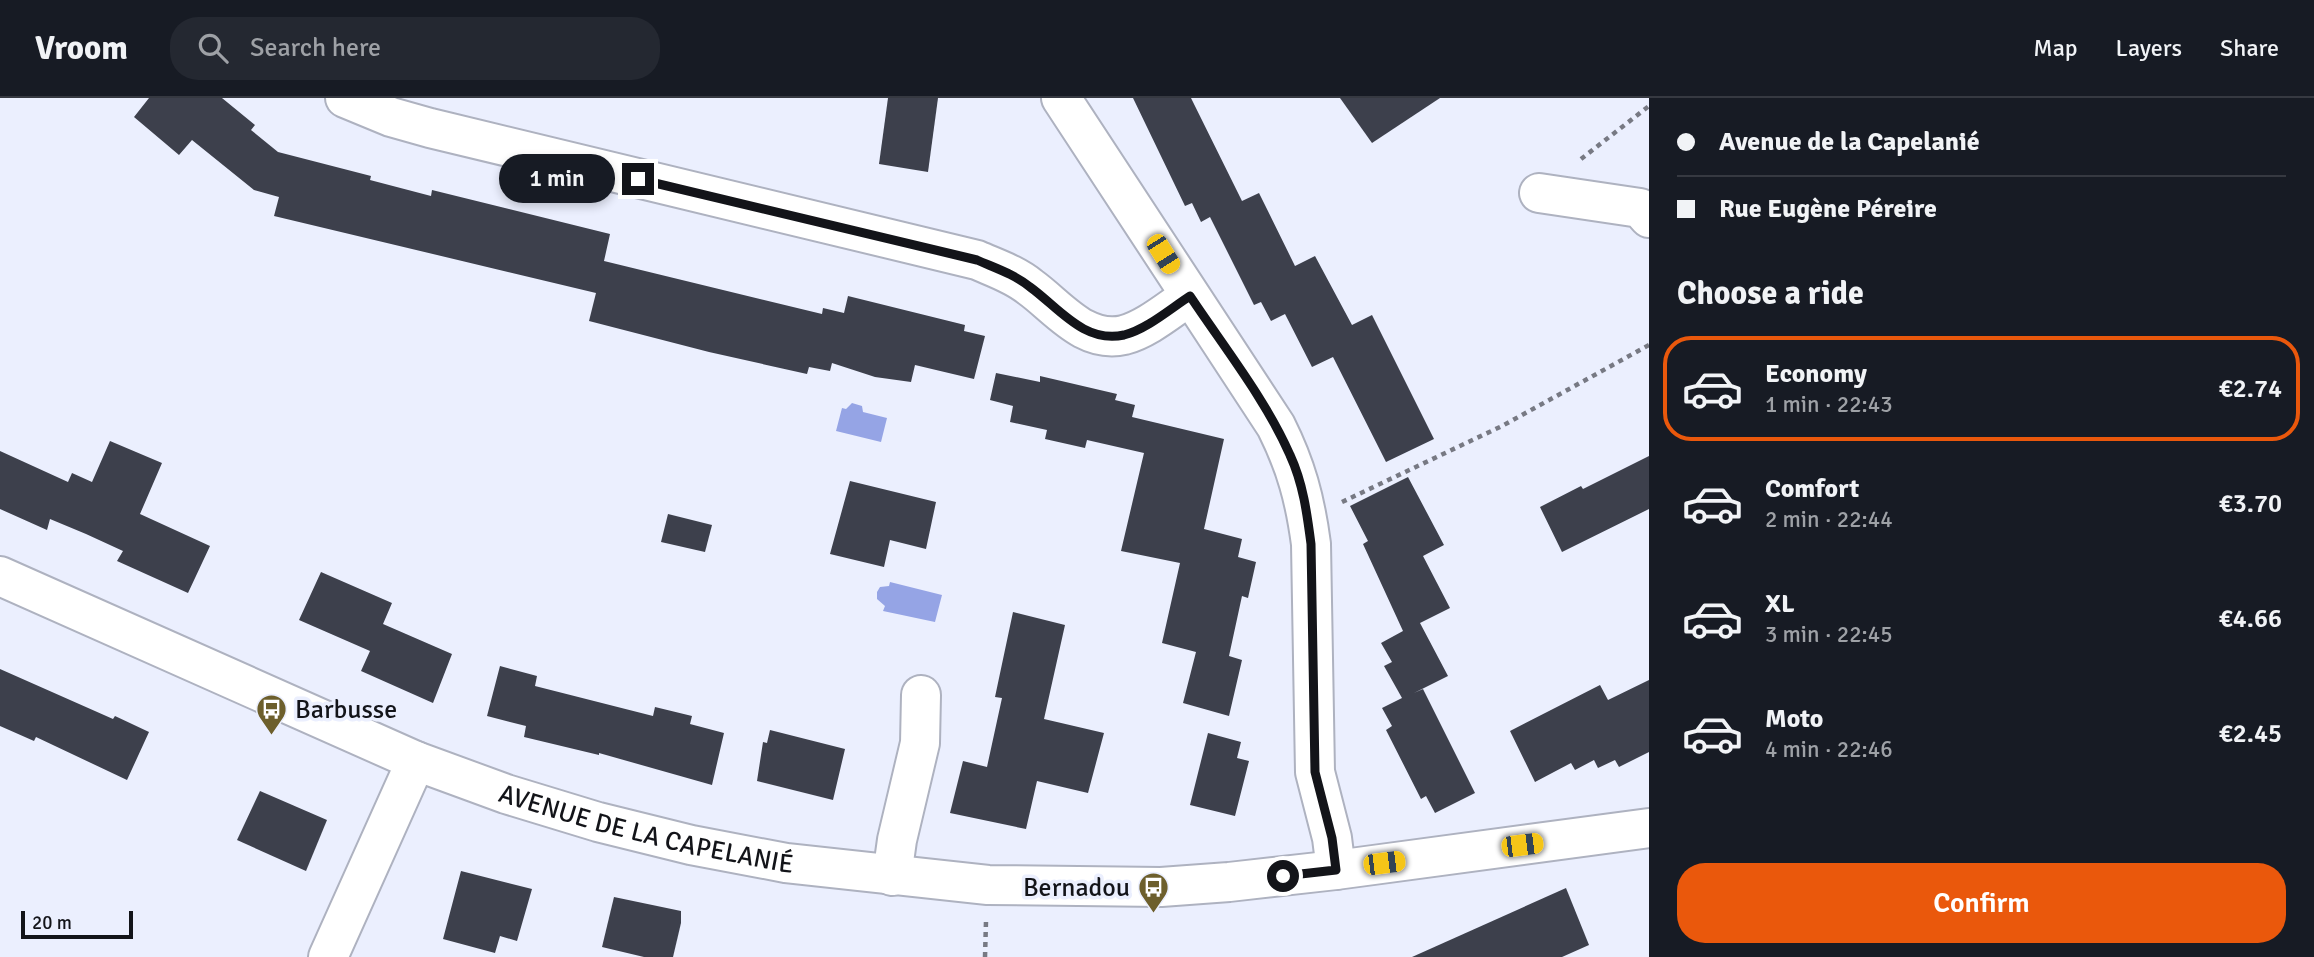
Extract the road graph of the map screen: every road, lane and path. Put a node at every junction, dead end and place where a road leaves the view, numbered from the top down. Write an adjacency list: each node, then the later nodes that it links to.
1 (345, 98): 6 (street)
2 (1061, 98): 6 (street)
3 (1649, 106): 4 (path)
4 (1539, 193): 5 (street)
5 (1649, 218)
6 (1190, 296): 8 (street)
7 (1649, 345): 8 (path)
8 (1306, 508): 13 (street)
9 (0, 576): 11 (street, AVENUE DE LA CAPELANIÉ)
10 (921, 695): 14 (street)
11 (416, 761): 14 (street, AVENUE DE LA CAPELANIÉ); 15 (street)
12 (1649, 828): 13 (street, AVENUE DE LA CAPELANIÉ)
13 (1336, 870): 14 (street, AVENUE DE LA CAPELANIÉ)
14 (892, 876)
15 (328, 957)

